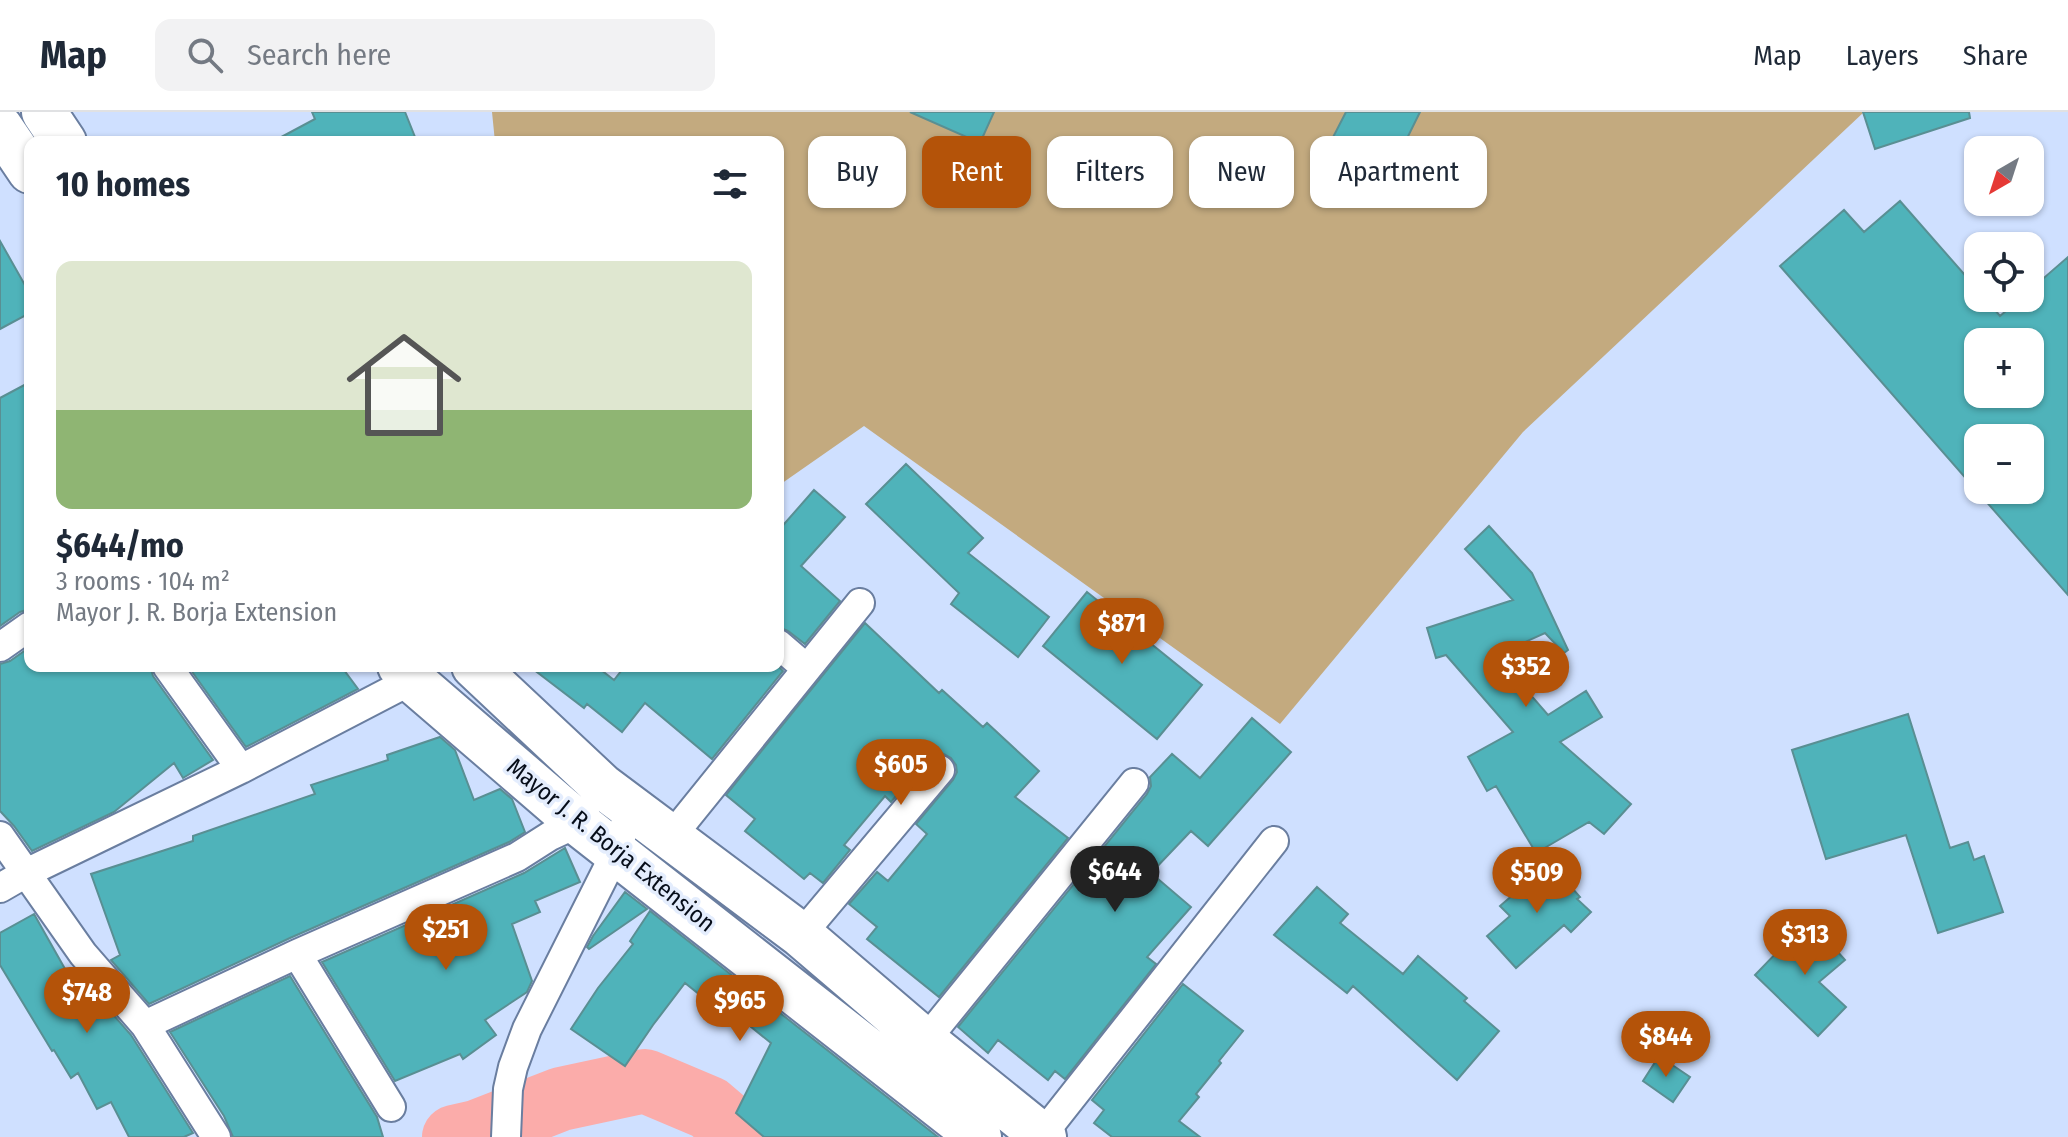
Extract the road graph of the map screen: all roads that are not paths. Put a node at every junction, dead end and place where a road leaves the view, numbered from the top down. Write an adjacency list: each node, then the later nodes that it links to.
1 (44, 112): 3 (main road)
2 (0, 127): 4 (main road)
3 (60, 136)
4 (24, 162)
5 (860, 603): 9 (street)
6 (24, 630): 7 (street)
7 (0, 647)
8 (784, 649): 9 (street)
9 (806, 668): 19 (street)
10 (171, 672): 13 (street)
11 (481, 672): 16 (main road, Mayor J. R. Borja Extension)
12 (406, 673): 13 (street); 17 (main road, Mayor J. R. Borja Extension)
13 (241, 769): 22 (street)
14 (940, 770): 24 (street)
15 (1134, 783): 27 (street)
16 (616, 796): 17 (street); 19 (main road, Mayor J. R. Borja Extension); 21 (street)
17 (578, 823): 21 (main road, Mayor J. R. Borja Extension); 25 (street)
18 (0, 836): 22 (street)
19 (671, 837): 24 (main road, Mayor J. R. Borja Extension)
20 (1274, 841): 29 (street)
21 (616, 852): 31 (street); 32 (main road, Mayor J. R. Borja Extension)
22 (26, 873): 23 (street); 26 (street)
23 (0, 888)
24 (801, 935): 27 (main road, Mayor J. R. Borja Extension)
25 (297, 954): 26 (street); 28 (street)
26 (145, 1025): 30 (street)
27 (925, 1041): 29 (main road, Mayor J. R. Borja Extension)
28 (391, 1107)
29 (1043, 1136)
30 (216, 1137)
31 (506, 1137)
32 (979, 1137)

